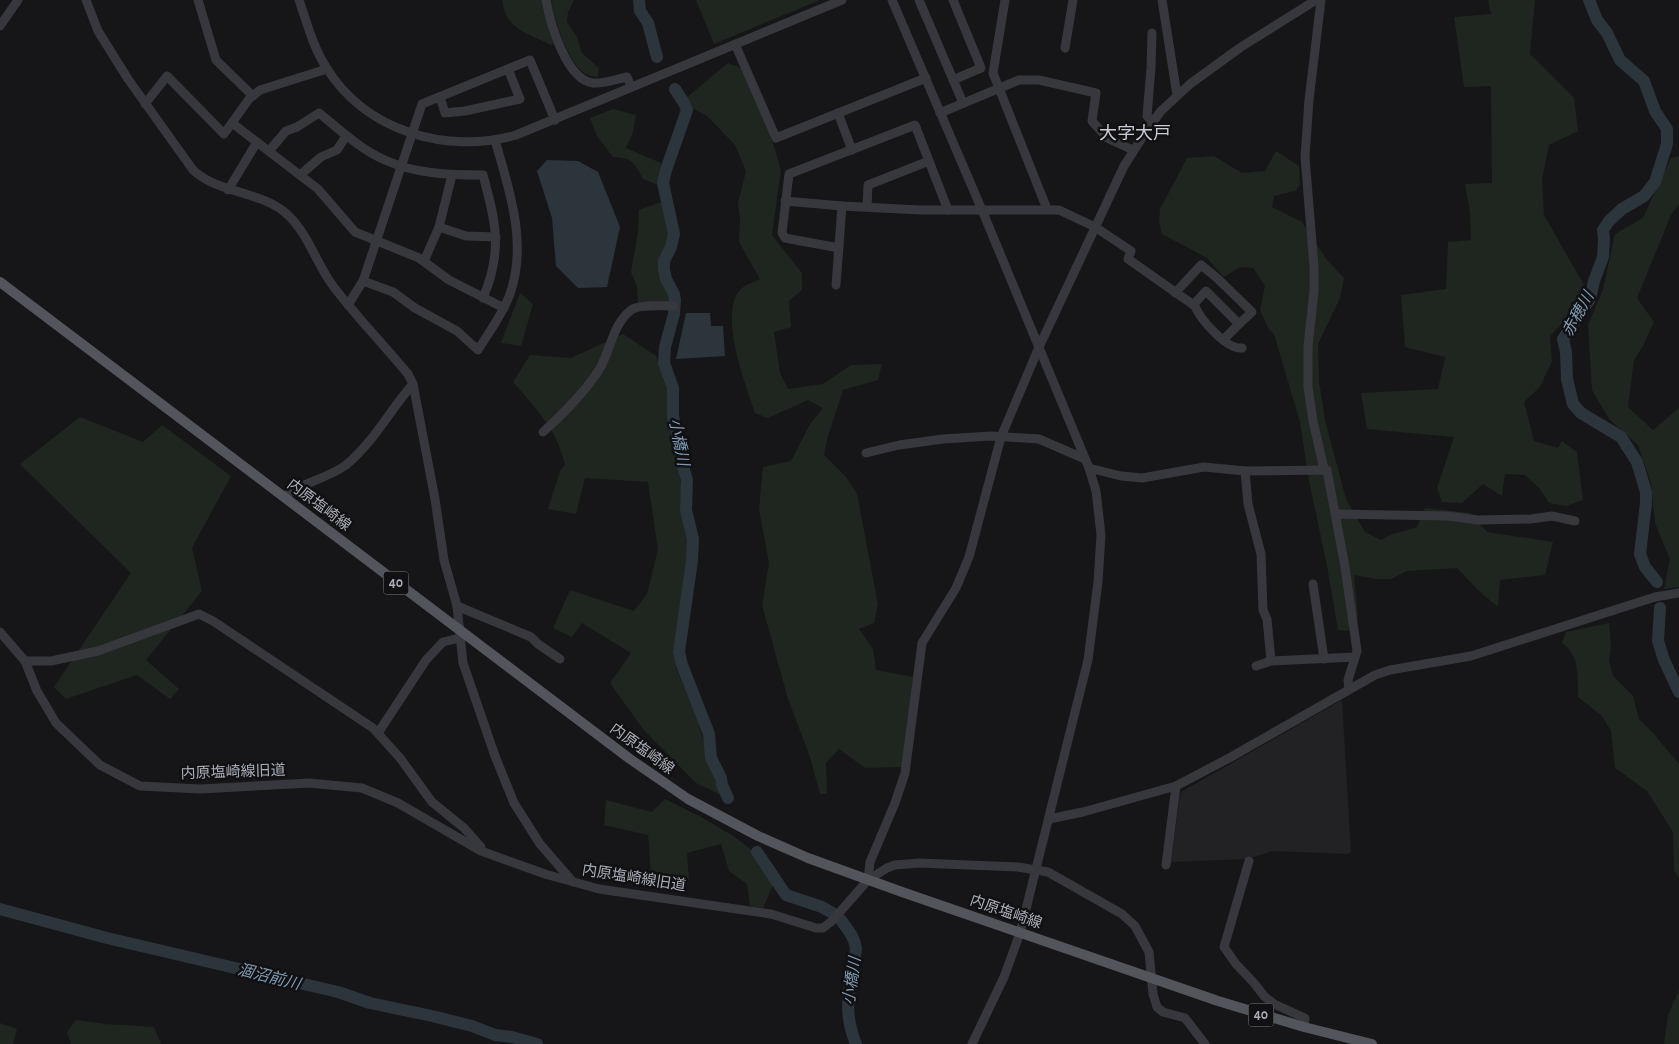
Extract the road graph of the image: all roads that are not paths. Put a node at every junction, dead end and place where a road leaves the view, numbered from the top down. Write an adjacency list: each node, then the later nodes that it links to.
1 (18, 0): 15 (street)
2 (86, 0): 28 (street)
3 (198, 0): 26 (street)
4 (299, 0): 19 (street)
5 (546, 0): 23 (street)
6 (842, 0): 17 (street)
7 (892, 0): 21 (street)
8 (919, 0): 22 (street)
9 (953, 0): 22 (street)
10 (1005, 0): 24 (street)
11 (1073, 0): 18 (street)
12 (1316, 0): 25 (street)
13 (1321, 0): 77 (street)
14 (1160, 1): 25 (street)
15 (0, 26)
16 (1152, 33): 33 (street)
17 (735, 44): 23 (street); 30 (street)
18 (1065, 48)
19 (327, 69): 26 (street); 35 (street)
20 (508, 69): 27 (street); 27 (street); 32 (street)
21 (926, 78): 30 (street); 31 (street)
22 (953, 80): 29 (street)
23 (632, 87): 32 (street)
24 (999, 88): 29 (street); 40 (street); 50 (street)
25 (1177, 95): 33 (street)
26 (253, 96): 34 (street)
27 (440, 97): 35 (street)
28 (145, 104): 34 (street); 46 (street)
29 (963, 104): 31 (street)
30 (838, 113): 39 (street)
31 (940, 113): 52 (street)
32 (555, 120): 37 (street)
33 (1153, 122): 40 (street)
34 (232, 123): 38 (street)
35 (413, 135): 37 (street); 43 (street)
36 (346, 136): 41 (street); 43 (street); 44 (street)
37 (496, 140): 67 (street)
38 (257, 142): 41 (street); 46 (street)
39 (852, 150): 42 (street); 47 (street)
40 (1133, 150): 54 (street)
41 (269, 151): 44 (street)
42 (929, 160): 49 (street); 51 (street)
43 (402, 166): 45 (street); 56 (street)
44 (300, 175): 56 (street)
45 (452, 175): 53 (street); 55 (street)
46 (228, 190): 64 (street)
47 (785, 201): 48 (street); 57 (street)
48 (842, 206): 49 (street); 57 (street)
49 (867, 207): 51 (street)
50 (1047, 209): 52 (street); 54 (street)
51 (948, 210): 52 (street)
52 (982, 210): 70 (street)
53 (439, 227): 55 (street); 58 (street)
54 (1095, 227): 62 (street); 70 (street)
55 (496, 237): 63 (street)
56 (376, 242): 58 (street); 59 (street)
57 (839, 248): 61 (street)
58 (424, 261): 63 (street)
59 (363, 281): 64 (street); 67 (street)
60 (0, 282): 79 (main road, 内原塩崎線 / 40)
61 (836, 285)
62 (1175, 293): 65 (street); 68 (street)
63 (483, 298): 67 (street)
64 (348, 305): 72 (street)
65 (1193, 305): 68 (street); 69 (street)
66 (673, 306): 73 (street)
67 (504, 308)
68 (1239, 324): 69 (street)
69 (1223, 340): 71 (street)
70 (1039, 347): 74 (street); 76 (street)
71 (1242, 348)
72 (413, 384): 79 (street); 84 (street)
73 (543, 432)
74 (1001, 437): 75 (street); 76 (street); 101 (street)
75 (866, 454)
76 (1087, 463): 78 (street); 96 (street)
77 (1324, 470): 78 (street); 80 (street)
78 (1245, 471): 91 (street)
79 (284, 497): 86 (main road, 内原塩崎線 / 40)
80 (1335, 514): 81 (street); 87 (street)
81 (1575, 522)
82 (1313, 584): 89 (street)
83 (1679, 593): 93 (street)
84 (457, 606): 86 (street); 88 (street)
85 (0, 632): 90 (street, 内原塩崎線旧道)
86 (459, 634): 94 (street); 101 (main road, 内原塩崎線 / 40); 102 (street)
87 (1355, 657): 89 (street); 93 (street)
88 (560, 659)
89 (1324, 659): 91 (street)
90 (26, 661): 94 (street); 97 (street, 内原塩崎線旧道)
91 (1271, 661): 92 (street)
92 (1256, 666)
93 (1349, 689): 95 (street)
94 (378, 733): 97 (street)
95 (1176, 786): 96 (street); 99 (street)
96 (1049, 819): 100 (street)
97 (494, 856): 102 (street, 内原塩崎線旧道)
98 (1249, 861): 105 (street)
99 (1166, 865)
100 (1036, 869): 101 (street, 内原塩崎線旧道); 103 (street); 104 (street, 内原塩崎線旧道)
101 (868, 880): 102 (street, 内原塩崎線旧道); 103 (main road, 内原塩崎線 / 40)
102 (573, 882)
103 (1020, 933): 104 (main road, 内原塩崎線 / 40); 106 (street)
104 (1152, 978): 105 (main road, 内原塩崎線 / 40); 107 (street, 内原塩崎線旧道)
105 (1304, 1027): 108 (main road, 内原塩崎線 / 40)
106 (972, 1044)
107 (1205, 1044)
108 (1372, 1044)

